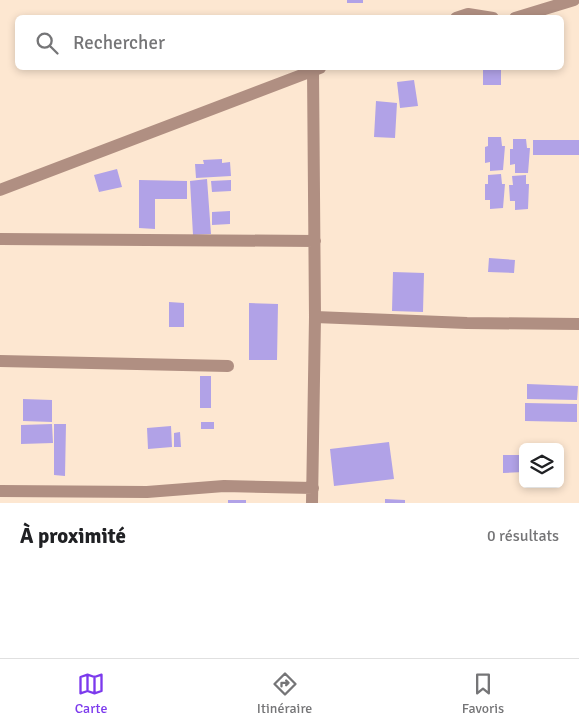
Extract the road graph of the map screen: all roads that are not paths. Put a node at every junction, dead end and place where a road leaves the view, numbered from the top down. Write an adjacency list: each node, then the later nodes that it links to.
1 (574, 0): 2 (street)
2 (525, 15)
3 (313, 70): 5 (street)
4 (316, 70): 7 (street)
5 (0, 190)
6 (0, 239): 7 (street)
7 (315, 241): 8 (street)
8 (316, 317): 9 (street); 12 (street)
9 (579, 324)
10 (0, 362): 11 (street)
11 (228, 366)
12 (312, 488): 13 (street); 14 (street)
13 (0, 491)
14 (312, 503)

